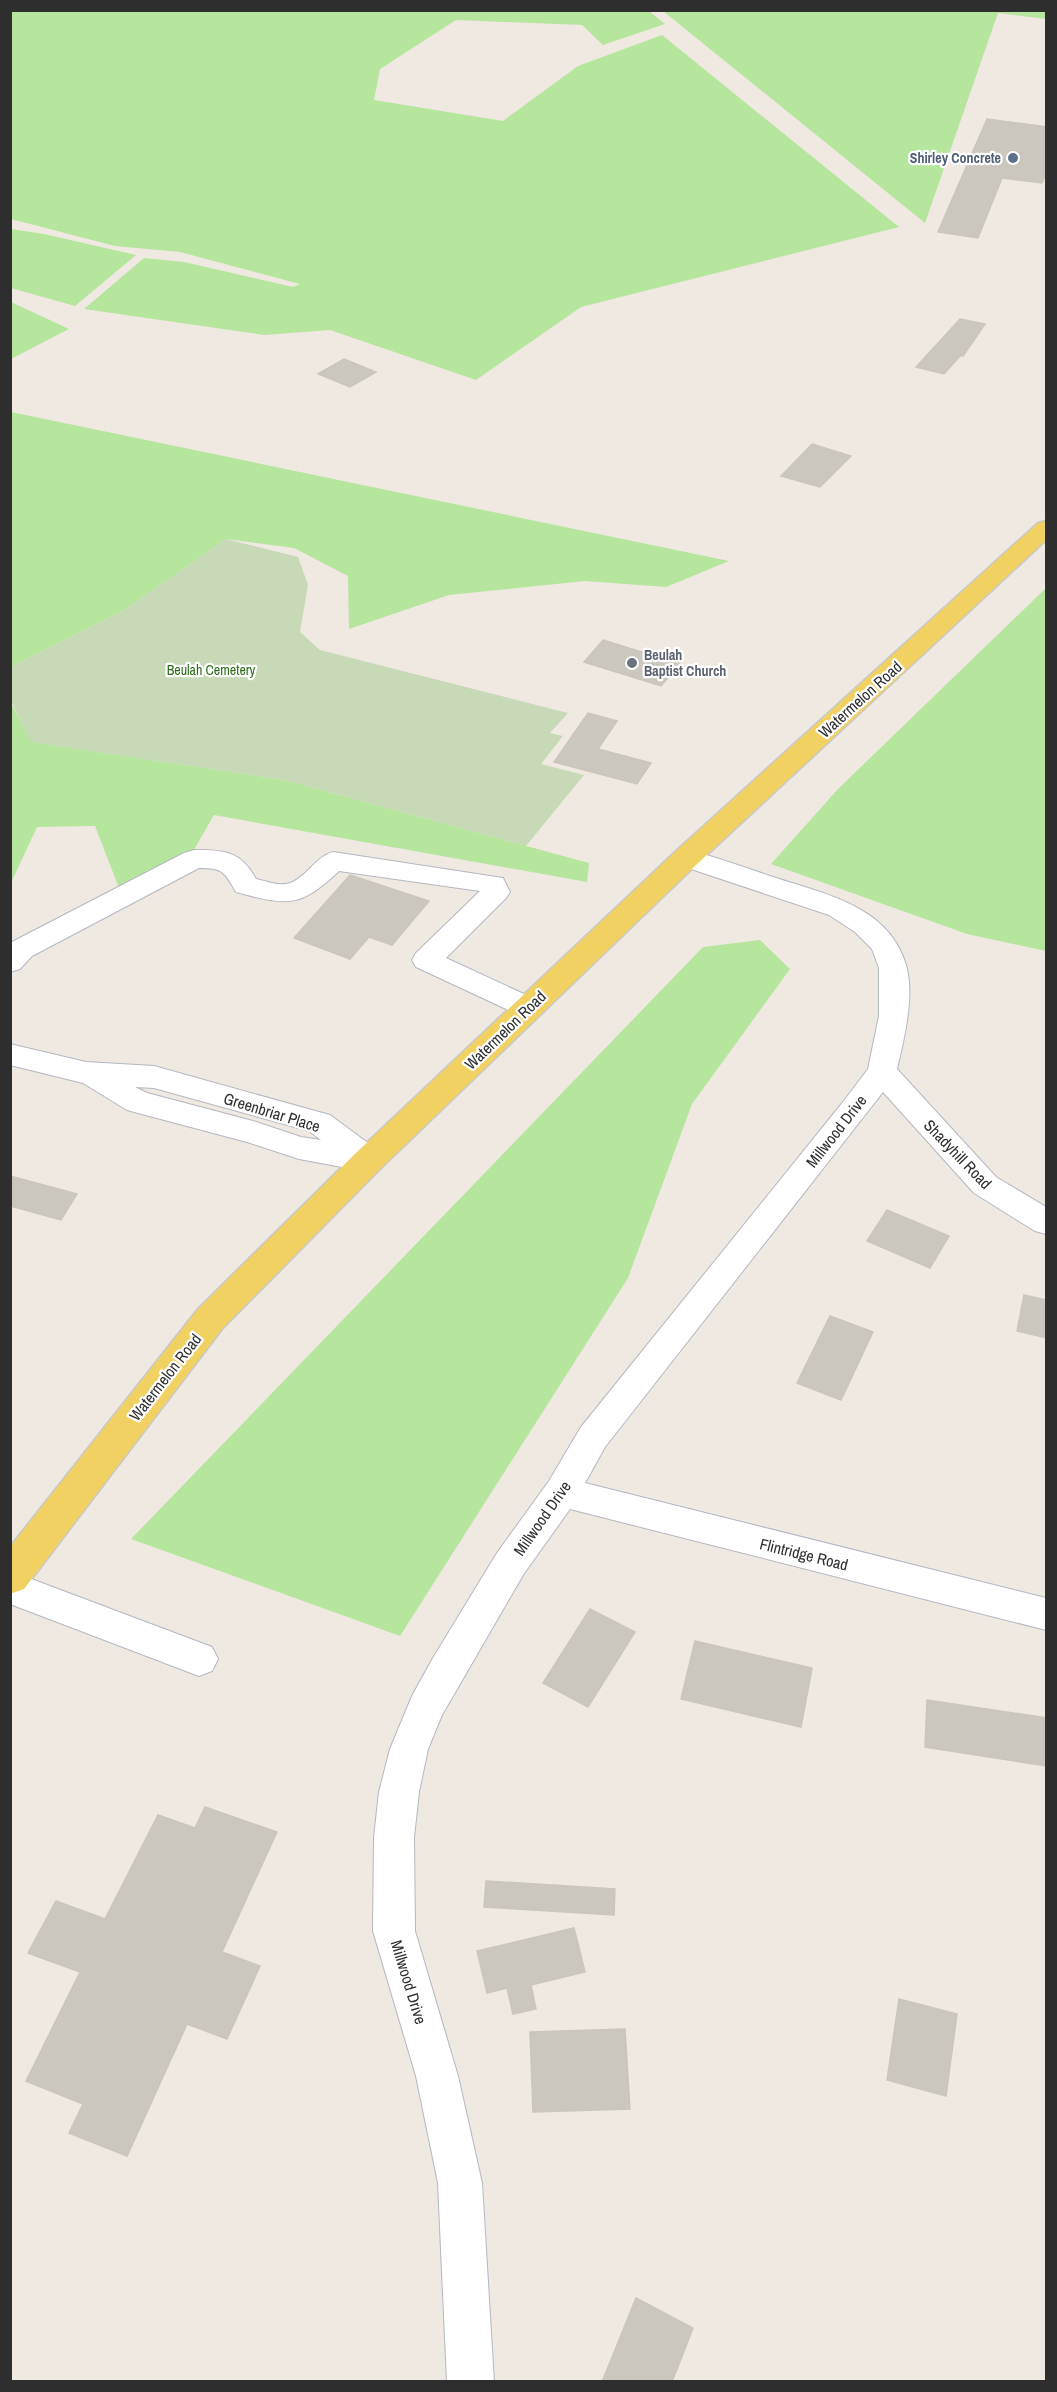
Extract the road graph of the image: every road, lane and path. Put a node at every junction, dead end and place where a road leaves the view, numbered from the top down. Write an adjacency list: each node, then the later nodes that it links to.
1 (1047, 528): 2 (main road, Watermelon Road)
2 (686, 858): 4 (main road, Watermelon Road); 6 (street, Millwood Drive)
3 (10, 962): 4 (street)
4 (529, 1008): 7 (main road, Watermelon Road)
5 (10, 1054): 7 (street, Greenbriar Place)
6 (882, 1071): 8 (street, Shadyhill Road); 9 (street, Millwood Drive)
7 (369, 1160): 10 (main road, Watermelon Road)
8 (1047, 1222)
9 (562, 1492): 12 (street, Flintridge Road); 14 (street, Millwood Drive)
10 (10, 1577)
11 (10, 1587): 13 (street)
12 (1047, 1614)
13 (199, 1659)
14 (471, 2382)

